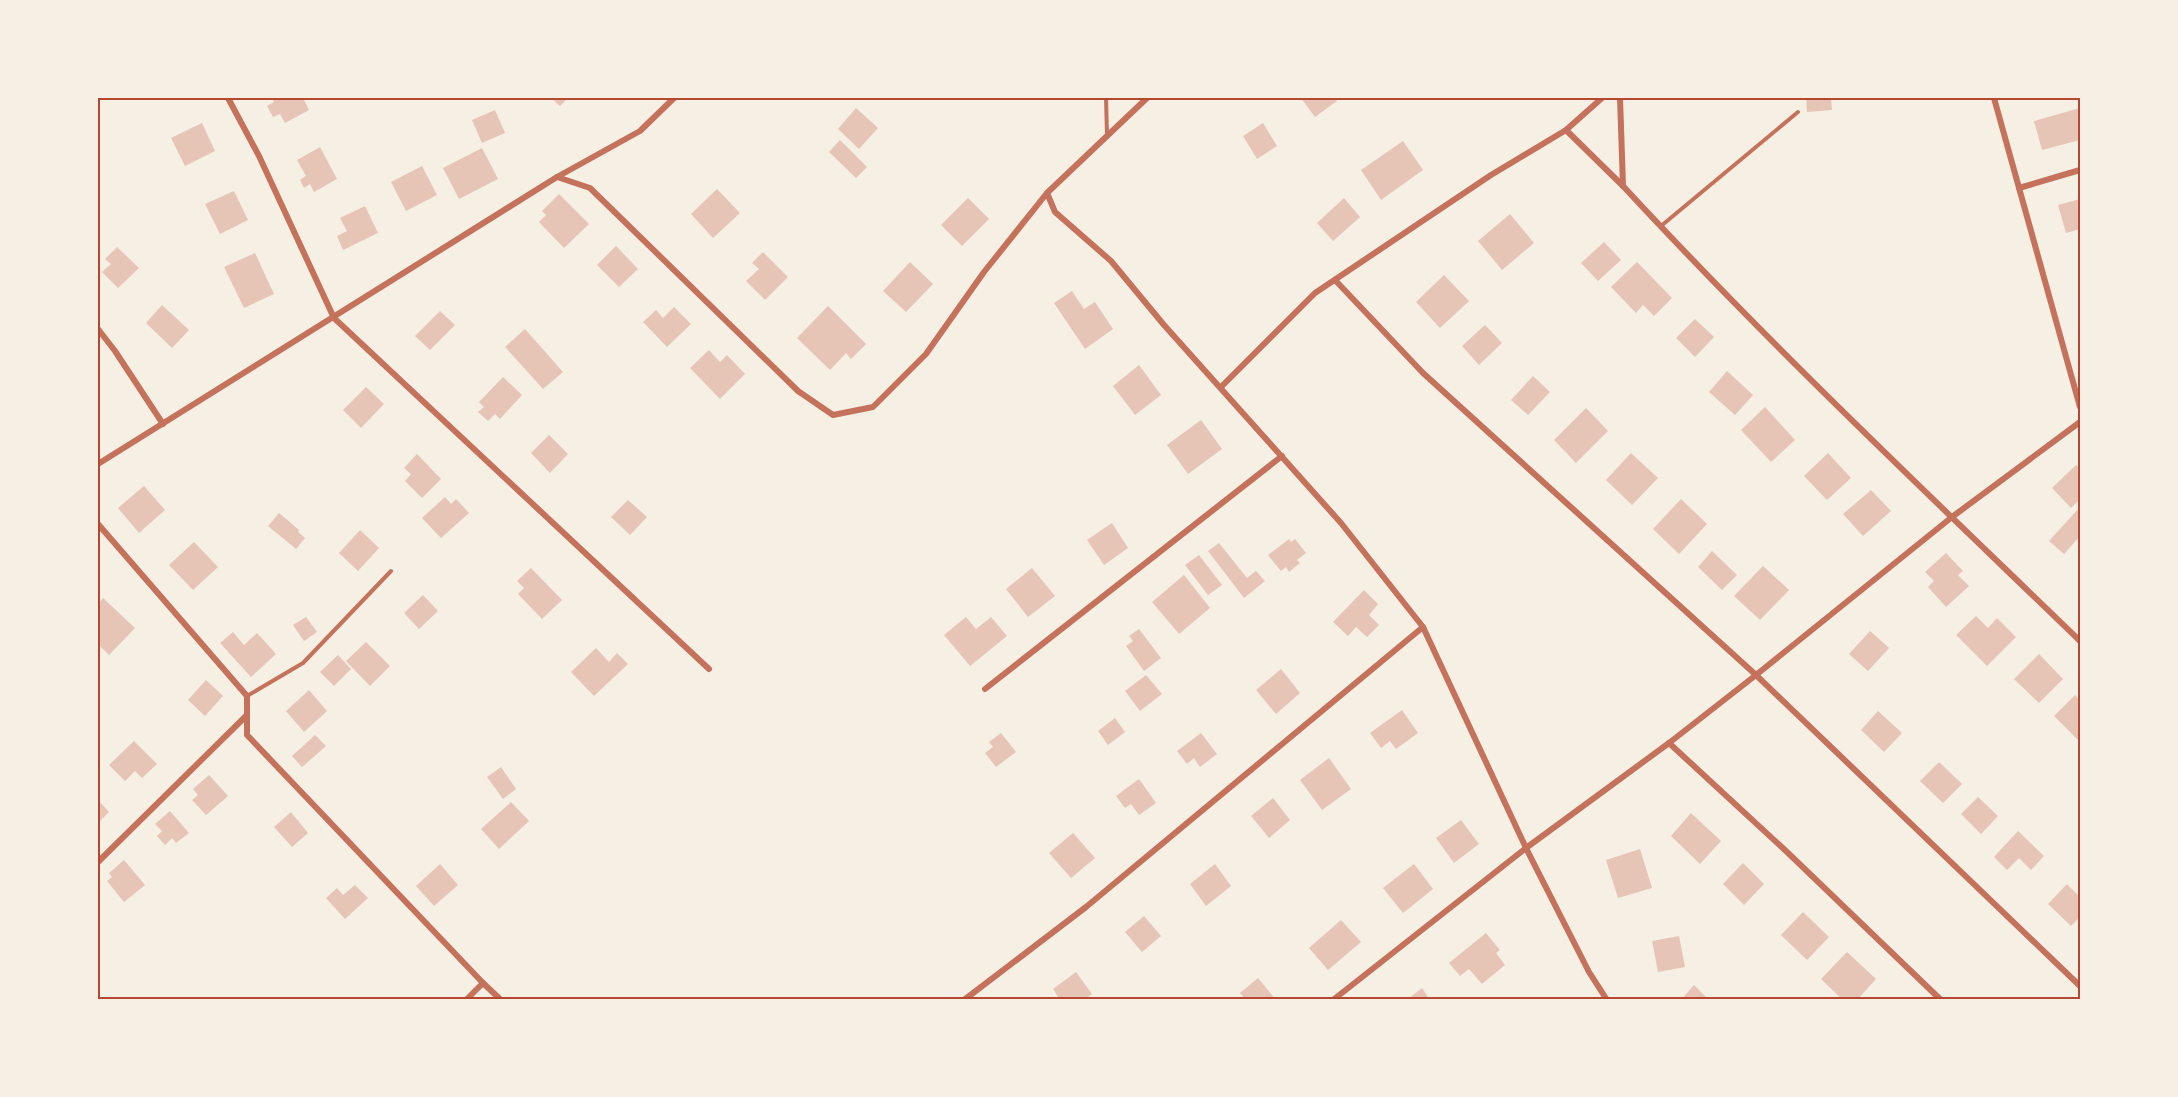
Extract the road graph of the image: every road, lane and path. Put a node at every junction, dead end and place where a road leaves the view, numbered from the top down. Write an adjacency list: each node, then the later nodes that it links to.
1 (228, 98): 18 (street)
2 (675, 98): 12 (street)
3 (1106, 98): 10 (lane)
4 (1144, 98): 10 (street)
5 (1602, 98): 9 (street)
6 (1620, 98): 13 (street)
7 (1994, 98): 14 (street)
8 (1798, 112): 16 (lane)
9 (1566, 130): 13 (street); 17 (street)
10 (1107, 135): 15 (street)
11 (2080, 170): 14 (street)
12 (557, 177): 15 (street); 18 (street)
13 (1623, 186): 16 (street)
14 (2019, 188): 21 (street)
15 (1047, 193): 20 (street)
16 (1660, 226): 26 (street)
17 (1335, 280): 20 (street); 32 (street)
18 (334, 318): 23 (street); 31 (street)
19 (98, 329): 23 (street)
20 (1221, 387): 24 (street)
21 (2080, 407)
22 (2080, 422): 26 (street)
23 (163, 424): 25 (street)
24 (1282, 456): 29 (street); 33 (street)
25 (98, 464)
26 (1952, 517): 30 (street); 32 (street)
27 (98, 527): 34 (street)
28 (392, 571): 34 (lane)
29 (1423, 627): 37 (street); 43 (street)
30 (2080, 641)
31 (709, 669)
32 (1756, 675): 36 (street); 40 (street)
33 (985, 689)
34 (247, 696): 35 (street)
35 (247, 715): 38 (street); 39 (street)
36 (1669, 743): 37 (street); 46 (street)
37 (1526, 848): 44 (street); 45 (street)
38 (98, 862)
39 (483, 983): 41 (street); 42 (street)
40 (2080, 986)
41 (466, 999)
42 (501, 999)
43 (964, 999)
44 (1333, 999)
45 (1607, 999)
46 (1941, 999)

